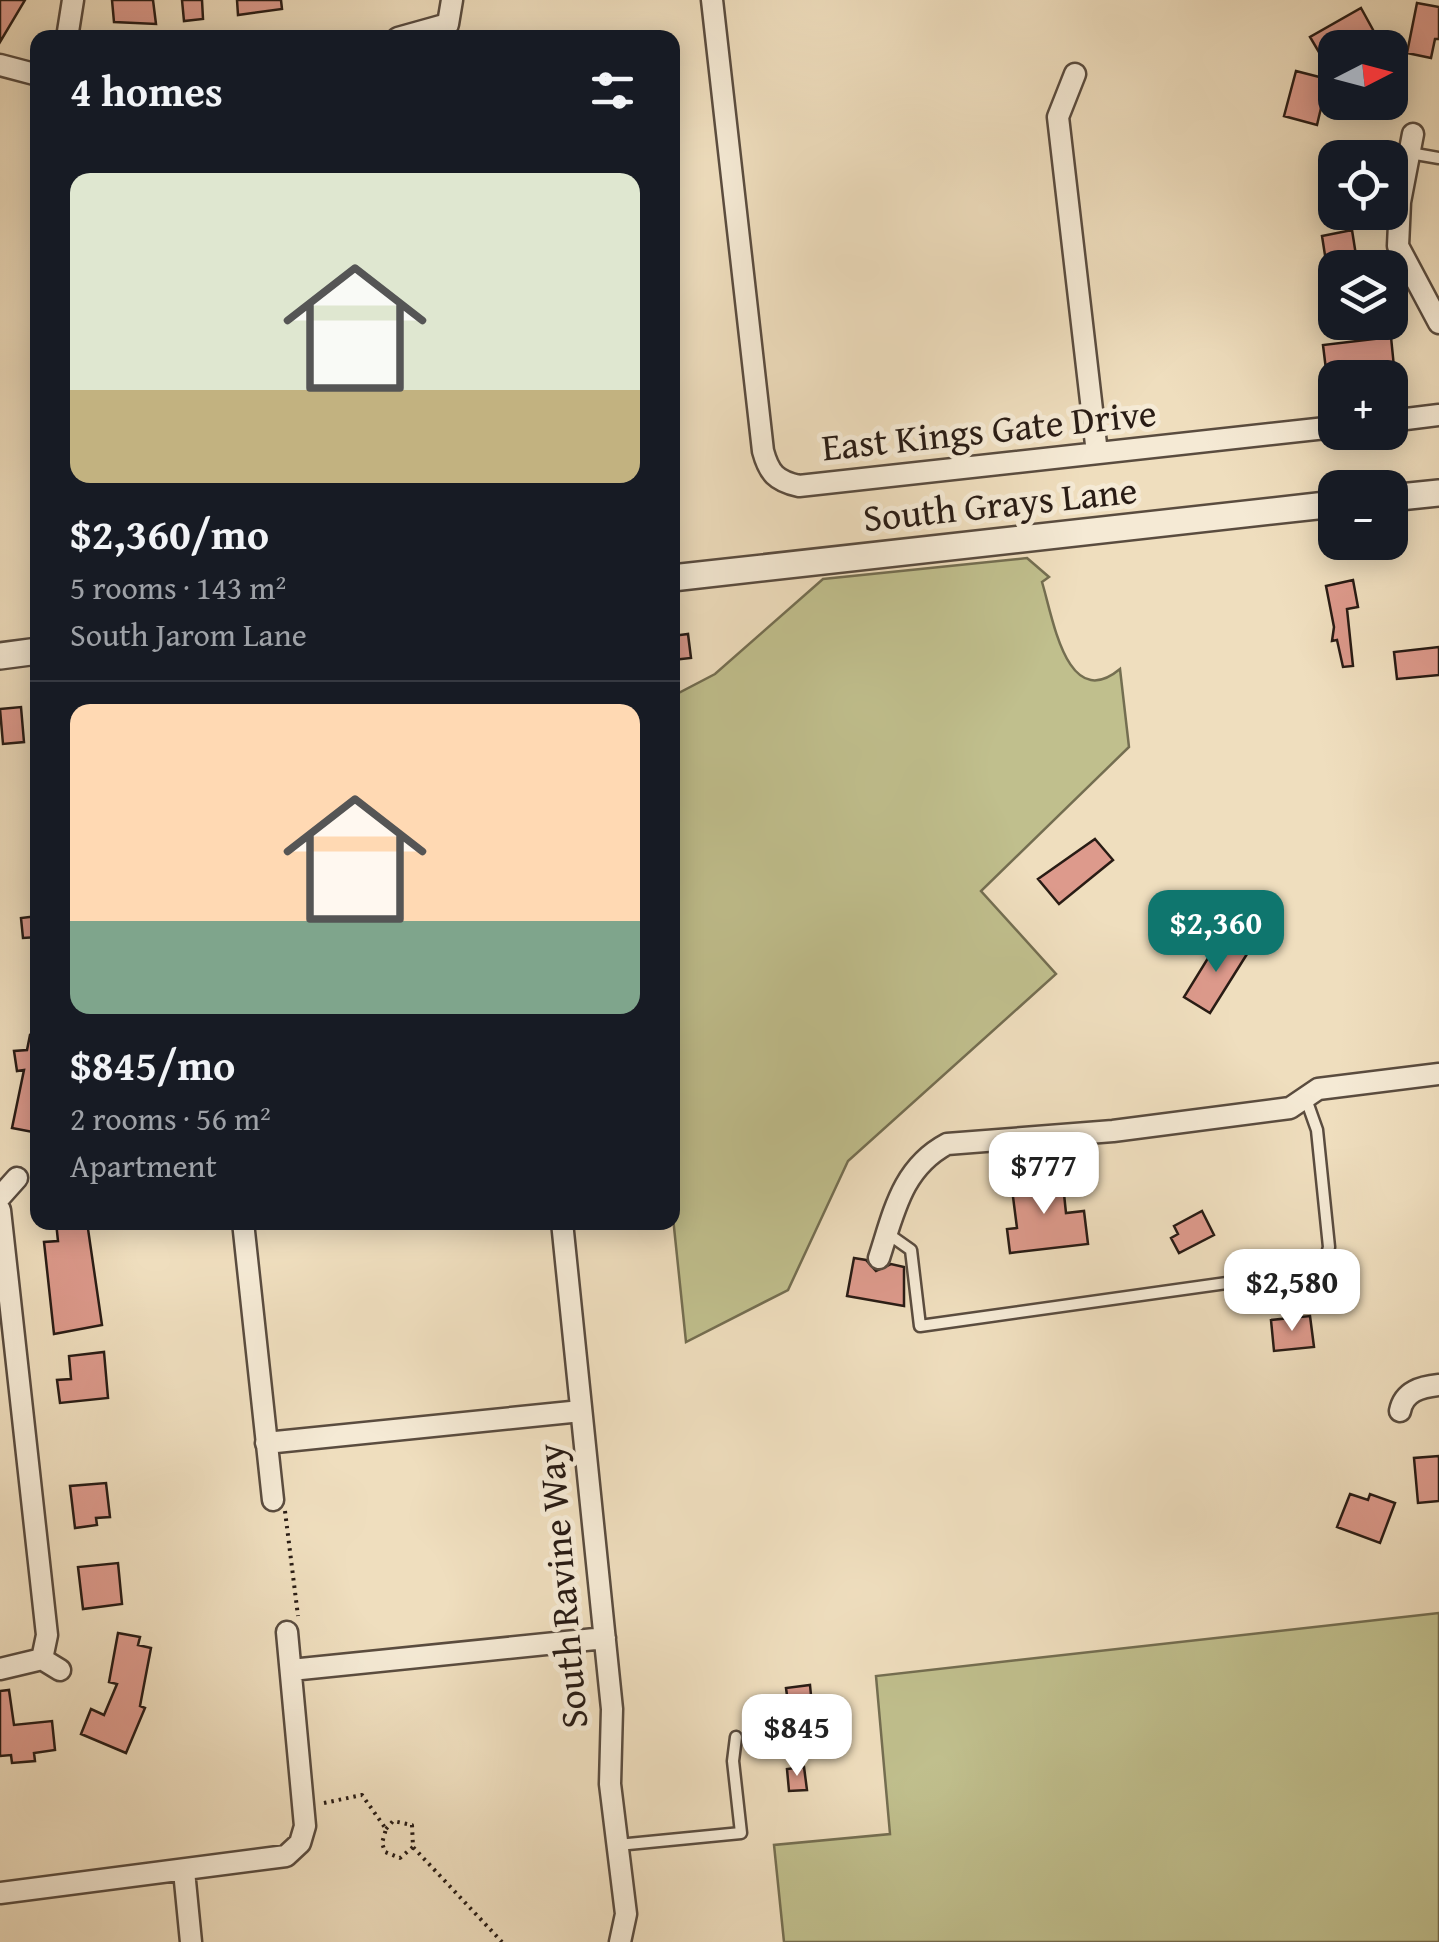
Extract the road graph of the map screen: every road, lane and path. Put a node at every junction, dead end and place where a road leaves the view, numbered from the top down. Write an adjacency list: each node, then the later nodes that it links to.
1 (73, 0): 4 (street)
2 (452, 0): 5 (street)
3 (712, 0): 15 (street, East Kings Gate Drive)
4 (69, 30)
5 (434, 30)
6 (0, 65): 7 (street)
7 (30, 72)
8 (1076, 74): 15 (street)
9 (1411, 144): 10 (lane); 11 (street)
10 (1439, 158)
11 (1439, 324)
12 (1439, 415): 13 (street)
13 (1408, 418)
14 (1318, 428): 15 (street, East Kings Gate Drive)
15 (1097, 452)
16 (1439, 492): 17 (street)
17 (1408, 496)
18 (1318, 506): 19 (street, South Grays Lane)
19 (680, 577)
20 (30, 652): 21 (street)
21 (0, 656)
22 (1439, 1074): 23 (street)
23 (1306, 1100): 29 (street); 29 (lane)
24 (17, 1178): 25 (street)
25 (0, 1197)
26 (0, 1210): 38 (street)
27 (244, 1230): 34 (street)
28 (563, 1230): 32 (street, South Ravine Way)
29 (887, 1233): 30 (street)
30 (879, 1258)
31 (1439, 1384): 33 (street)
32 (581, 1411): 34 (street); 37 (street, South Ravine Way)
33 (1400, 1411)
34 (266, 1443): 35 (street)
35 (273, 1500): 36 (path)
36 (287, 1632): 39 (street)
37 (604, 1638): 39 (street); 43 (street, South Ravine Way)
38 (0, 1669)
39 (291, 1670): 41 (street)
40 (736, 1737): 43 (lane)
41 (304, 1808): 42 (path); 45 (street)
42 (386, 1829): 44 (path); 44 (path)
43 (617, 1846): 49 (street, South Ravine Way)
44 (413, 1847): 48 (path)
45 (184, 1871): 46 (street); 47 (street)
46 (0, 1893)
47 (192, 1942)
48 (502, 1942)
49 (620, 1942)

